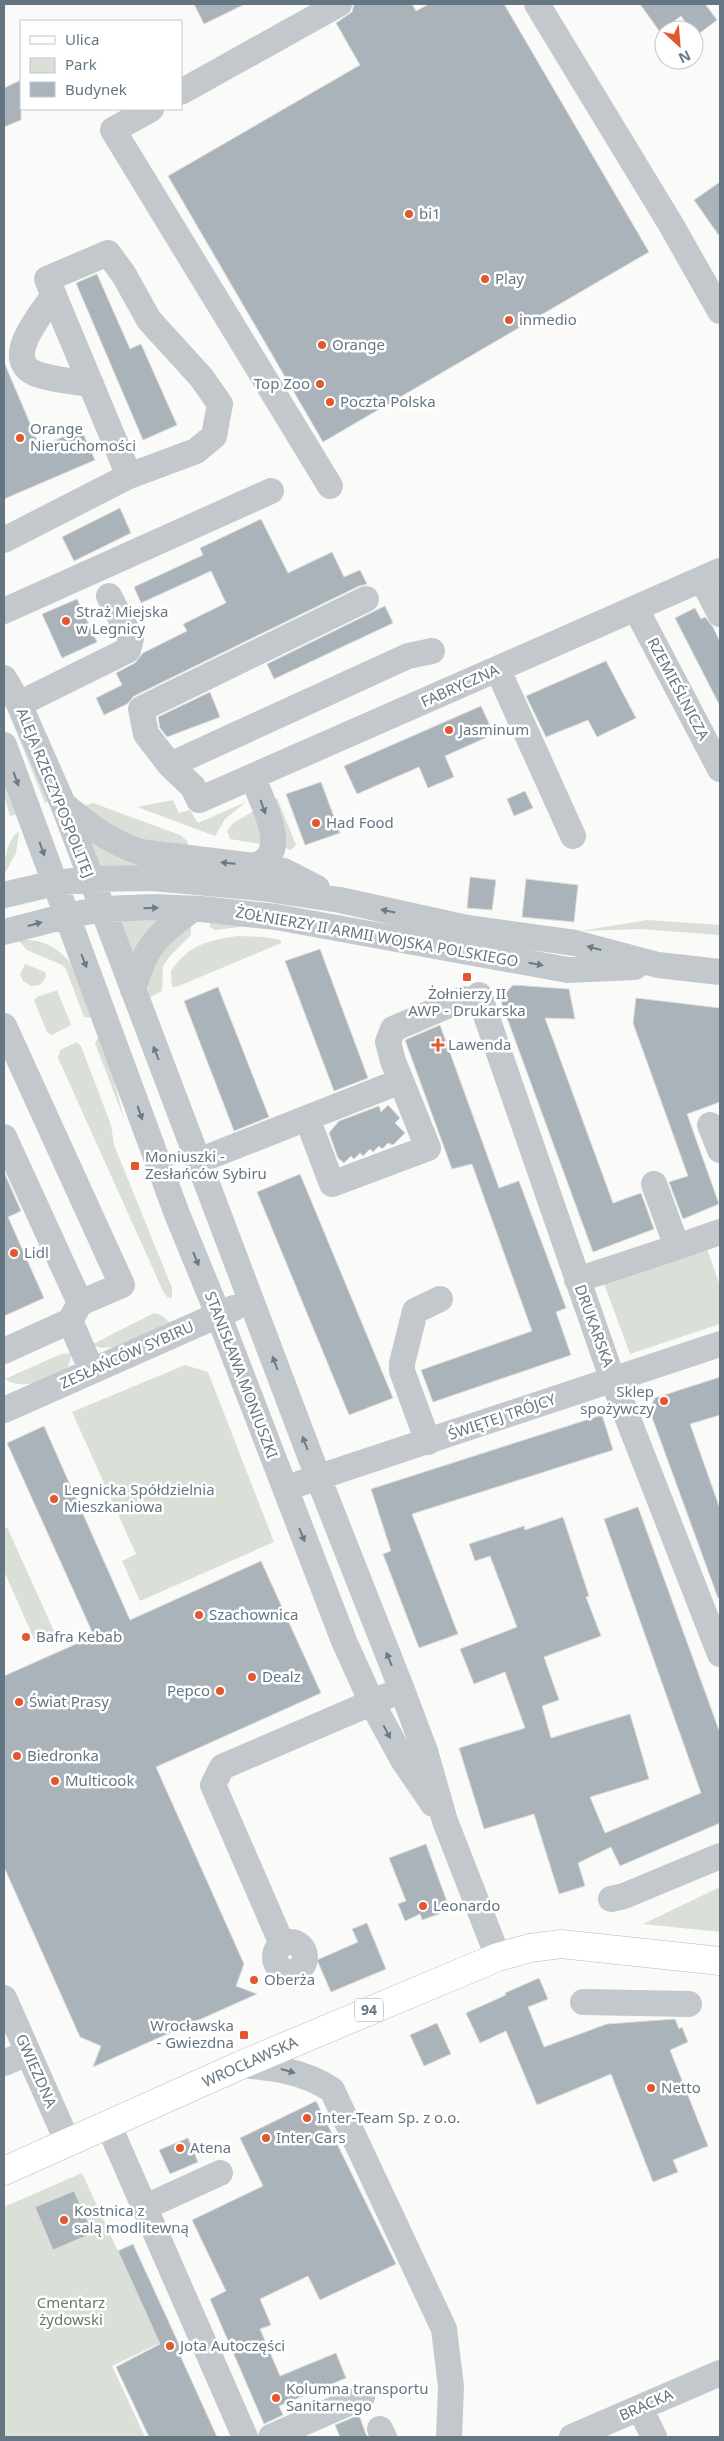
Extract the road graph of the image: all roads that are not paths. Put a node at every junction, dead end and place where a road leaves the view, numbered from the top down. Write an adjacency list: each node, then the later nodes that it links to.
1 (339, 4): 3 (street)
2 (537, 4): 6 (street)
3 (182, 91)
4 (149, 110): 9 (street)
5 (54, 295): 7 (street); 7 (street); 8 (street)
6 (720, 311)
7 (91, 384): 8 (street)
8 (129, 476): 11 (street)
9 (330, 486)
10 (271, 491): 16 (street)
11 (4, 540)
12 (711, 575): 15 (street, FABRYCZNA); 17 (street)
13 (109, 596): 21 (street)
14 (366, 599): 23 (street)
15 (636, 608): 19 (street, FABRYCZNA); 24 (street, RZEMIEŚLNICZA)
16 (4, 611)
17 (720, 614)
18 (432, 651): 23 (street)
19 (498, 670): 25 (street, FABRYCZNA); 27 (street)
20 (4, 678): 21 (street, ALEJA RZECZYPOSPOLITEJ)
21 (19, 704): 26 (street, ALEJA RZECZYPOSPOLITEJ)
22 (4, 745): 30 (street, ALEJA RZECZYPOSPOLITEJ, one-way to 30)
23 (170, 766): 25 (street, FABRYCZNA)
24 (720, 769)
25 (253, 778): 28 (street, one-way to 28)
26 (63, 804): 28 (street, one-way to 26); 29 (street, ALEJA RZECZYPOSPOLITEJ)
27 (573, 836)
28 (254, 866): 32 (street)
29 (91, 879): 30 (street, ŻOŁNIERZY II ARMII WOJSKA POLSKIEGO); 32 (street, ŻOŁNIERZY II ARMII WOJSKA POLSKIEGO); 33 (street, ALEJA RZECZYPOSPOLITEJ)
30 (55, 884): 31 (street, ŻOŁNIERZY II ARMII WOJSKA POLSKIEGO); 35 (street, ALEJA RZECZYPOSPOLITEJ)
31 (4, 895)
32 (340, 900): 38 (street, ŻOŁNIERZY II ARMII WOJSKA POLSKIEGO, one-way to 32)
33 (102, 909): 34 (street, ŻOŁNIERZY II ARMII WOJSKA POLSKIEGO, one-way to 34); 35 (street, ŻOŁNIERZY II ARMII WOJSKA POLSKIEGO); 41 (street, STANISŁAWA MONIUSZKI)
34 (193, 909): 38 (street, ŻOŁNIERZY II ARMII WOJSKA POLSKIEGO, one-way to 38); 41 (street)
35 (66, 916): 36 (street, ŻOŁNIERZY II ARMII WOJSKA POLSKIEGO, one-way to 35); 56 (street, STANISŁAWA MONIUSZKI, one-way to 56)
36 (4, 932)
37 (720, 951): 39 (street)
38 (658, 965): 39 (street, ŻOŁNIERZY II ARMII WOJSKA POLSKIEGO)
39 (692, 969): 40 (street, ŻOŁNIERZY II ARMII WOJSKA POLSKIEGO)
40 (720, 972)
41 (133, 990): 48 (street, STANISŁAWA MONIUSZKI, one-way to 41)
42 (4, 1026): 55 (street)
43 (401, 1082): 44 (street); 44 (street); 52 (street, DRUKARSKA)
44 (306, 1118): 48 (street)
45 (710, 1126): 47 (street)
46 (4, 1136): 55 (street)
47 (720, 1150)
48 (198, 1161): 54 (street, STANISŁAWA MONIUSZKI)
49 (654, 1184): 51 (street)
50 (720, 1232): 51 (street)
51 (677, 1246): 52 (street)
52 (577, 1280): 60 (street, DRUKARSKA)
53 (440, 1299): 62 (street)
54 (252, 1301): 56 (street, ZESŁAŃCÓW SYBIRU); 63 (street, STANISŁAWA MONIUSZKI, one-way to 54)
55 (75, 1312): 58 (street); 59 (street)
56 (218, 1314): 59 (street, ZESŁAŃCÓW SYBIRU); 64 (street, STANISŁAWA MONIUSZKI)
57 (720, 1344): 60 (street, ŚWIĘTEJ TRÓJCY)
58 (4, 1351)
59 (92, 1371): 61 (street, ZESŁAŃCÓW SYBIRU)
60 (612, 1378): 62 (street, ŚWIĘTEJ TRÓJCY); 65 (street, DRUKARSKA)
61 (4, 1410)
62 (428, 1442): 63 (street, ŚWIĘTEJ TRÓJCY)
63 (318, 1477): 64 (street, ŚWIĘTEJ TRÓJCY); 66 (street, STANISŁAWA MONIUSZKI, one-way to 63)
64 (284, 1489): 67 (street, STANISŁAWA MONIUSZKI, one-way to 67)
65 (720, 1654)
66 (402, 1690): 67 (street); 68 (street, STANISŁAWA MONIUSZKI)
67 (372, 1703): 68 (street, STANISŁAWA MONIUSZKI, one-way to 68); 71 (street)
68 (445, 1821): 72 (street, STANISŁAWA MONIUSZKI)
69 (720, 1856): 70 (street)
70 (611, 1899)
71 (282, 1944)
72 (498, 1957): 73 (main road, 94); 78 (main road, WROCŁAWSKA / 94)
73 (720, 1961)
74 (4, 1998): 77 (street, GWIEZDNA)
75 (583, 2002): 76 (street)
76 (689, 2004)
77 (15, 2058): 80 (street, GWIEZDNA)
78 (241, 2065): 79 (main road, WROCŁAWSKA / 94); 89 (street, one-way to 89)
79 (108, 2124): 80 (main road, WROCŁAWSKA / 94); 83 (street)
80 (68, 2143): 81 (main road, WROCŁAWSKA / 94)
81 (4, 2171)
82 (220, 2173): 83 (street)
83 (144, 2208): 87 (street)
84 (720, 2373): 86 (street, BRACKA)
85 (362, 2397): 88 (street)
86 (640, 2408): 90 (street, BRACKA); 91 (street)
87 (245, 2437)
88 (271, 2437)
89 (449, 2437)
90 (572, 2437)
91 (654, 2437)

